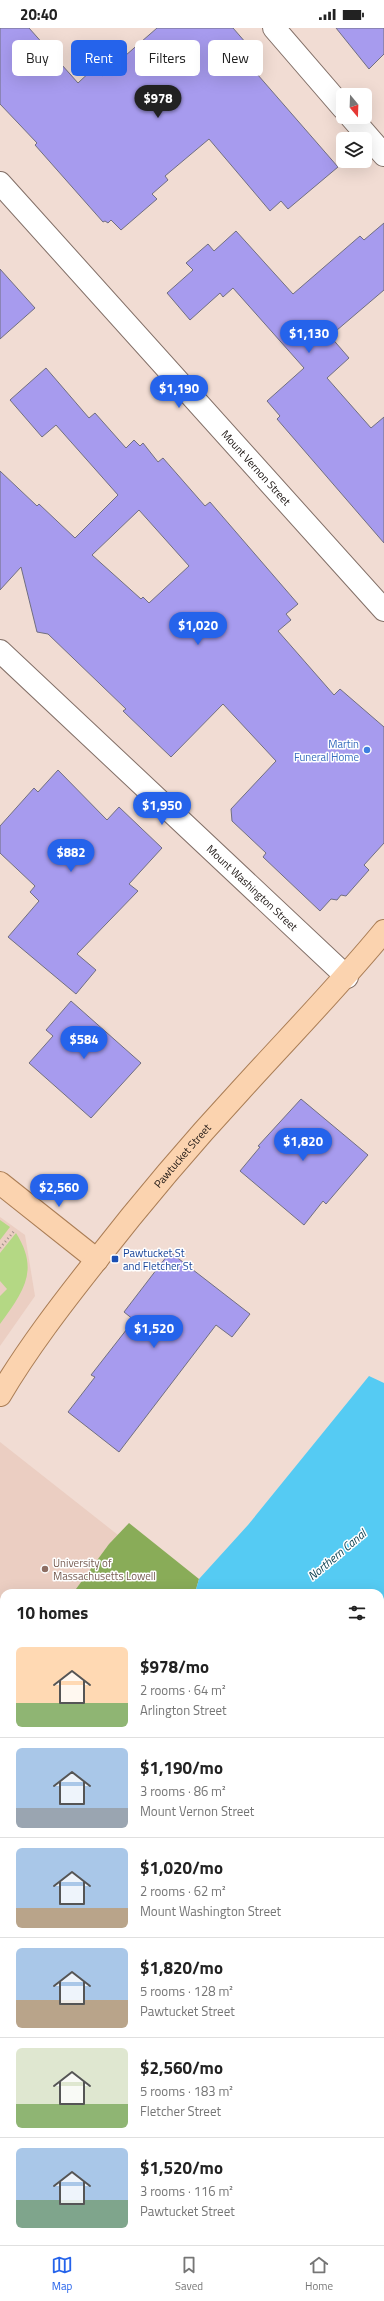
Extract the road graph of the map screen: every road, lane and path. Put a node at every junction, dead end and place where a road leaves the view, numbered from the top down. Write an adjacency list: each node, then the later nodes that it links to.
1 (274, 28): 2 (street)
2 (336, 100)
3 (357, 124): 4 (street)
4 (384, 155)
5 (0, 183): 6 (street, Mount Vernon Street)
6 (384, 610)
7 (0, 651): 9 (street, Mount Washington Street)
8 (384, 931): 9 (main road, Pawtucket Street)
9 (347, 977): 13 (main road, Pawtucket Street)
10 (0, 1183): 13 (main road)
11 (17, 1227): 12 (path)
12 (0, 1248)
13 (97, 1260): 14 (main road, Pawtucket Street)
14 (0, 1395)

